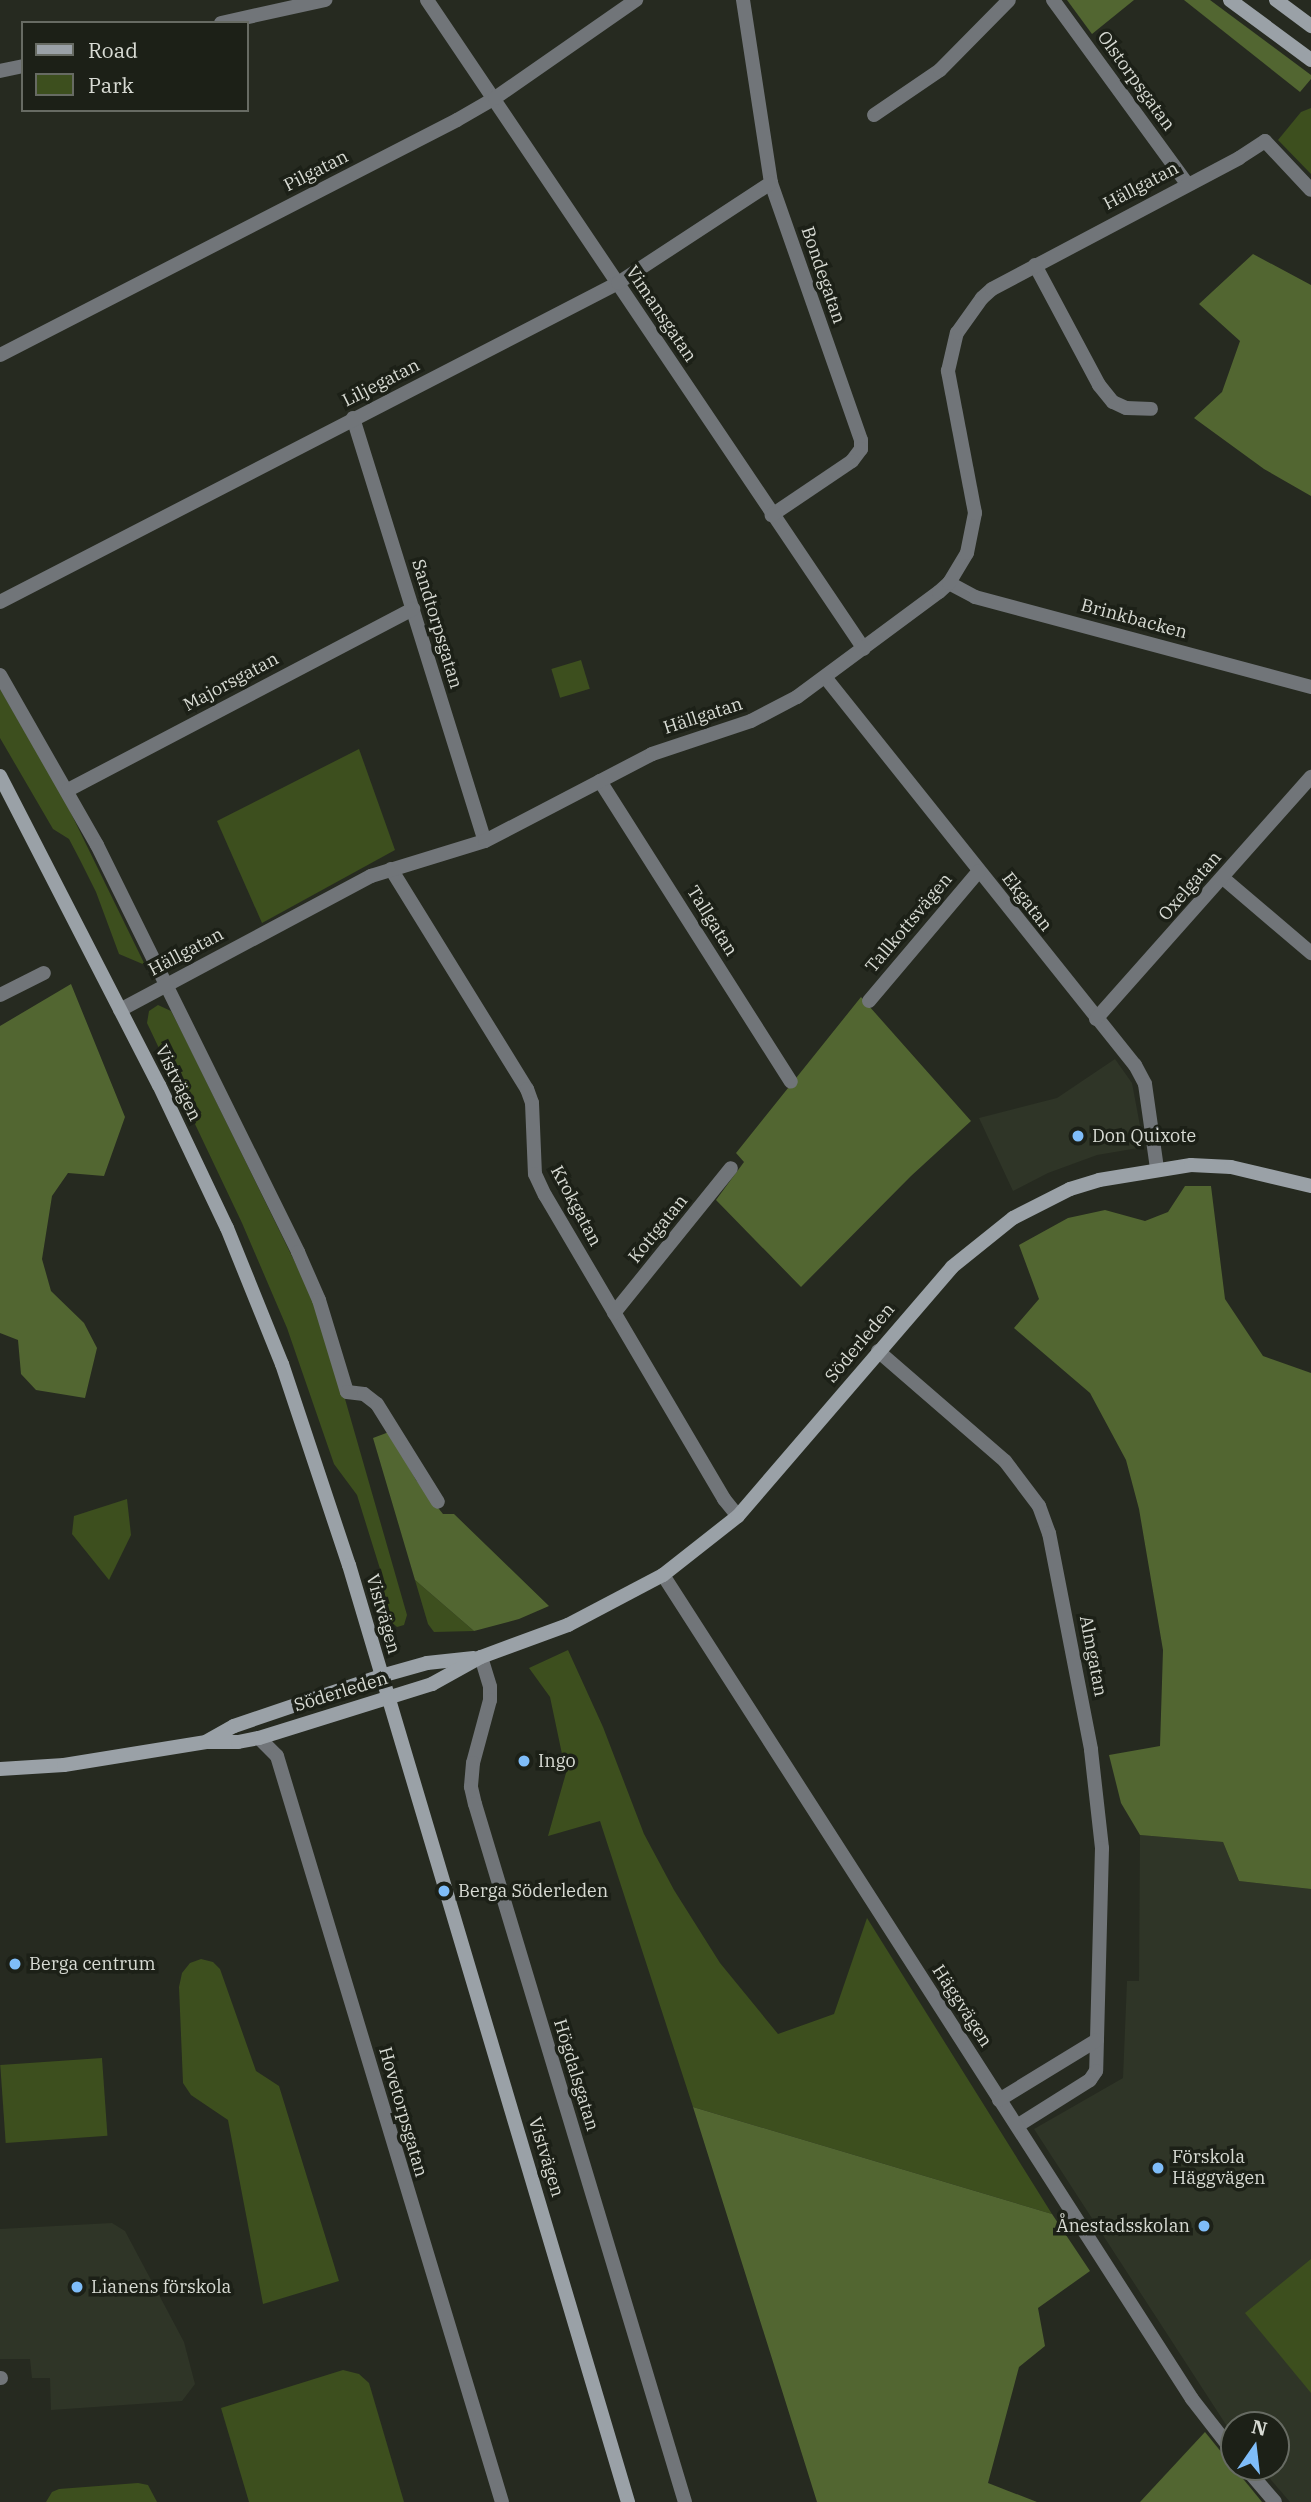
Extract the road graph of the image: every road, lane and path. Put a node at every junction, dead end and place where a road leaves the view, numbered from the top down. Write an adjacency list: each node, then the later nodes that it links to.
1 (325, 0): 9 (street)
2 (428, 0): 14 (street, Vimansgatan)
3 (636, 0): 14 (street, Pilgatan)
4 (743, 0): 16 (street, Bondegatan)
5 (1009, 0): 15 (street)
6 (1053, 0): 17 (street, Olstorpsgatan)
7 (1230, 0): 11 (main road)
8 (1276, 0): 10 (main road)
9 (230, 21)
10 (1311, 26)
11 (1311, 61)
12 (21, 66): 13 (street)
13 (0, 71)
14 (495, 98): 20 (street, Vimansgatan); 21 (street, Pilgatan)
15 (874, 115)
16 (771, 183): 20 (street, Liljegatan); 24 (street, Bondegatan)
17 (1187, 184): 18 (street, Hällgatan); 19 (street, Hällgatan)
18 (1311, 190)
19 (1035, 265): 22 (street); 25 (street, Hällgatan)
20 (618, 283): 23 (street, Liljegatan); 24 (street, Vimansgatan)
21 (0, 355)
22 (1151, 409)
23 (353, 418): 26 (street, Liljegatan); 27 (street, Sandtorpsgatan)
24 (772, 515): 28 (street, Vimansgatan)
25 (949, 583): 28 (street, Hällgatan); 31 (street, Brinkbacken)
26 (0, 602)
27 (412, 609): 35 (street, Majorsgatan); 36 (street, Sandtorpsgatan)
28 (864, 649): 30 (street, Hällgatan)
29 (0, 675): 35 (street, Vistvägen)
30 (825, 677): 34 (street, Hällgatan); 38 (street, Ekgatan)
31 (1311, 687)
32 (0, 776): 45 (main road, Vistvägen)
33 (1311, 777): 39 (street, Oxelgatan)
34 (600, 781): 36 (street, Hällgatan); 47 (street, Tallgatan)
35 (68, 790): 42 (street, Vistvägen)
36 (485, 841): 37 (street, Hällgatan)
37 (391, 869): 42 (street, Hällgatan); 51 (street, Krokgatan)
38 (979, 871): 44 (street, Tallkottsvägen); 46 (street, Ekgatan)
39 (1223, 878): 40 (street); 46 (street, Oxelgatan)
40 (1311, 953)
41 (44, 973): 43 (street)
42 (165, 985): 45 (street, Hällgatan); 53 (street, Vistvägen)
43 (0, 995)
44 (869, 1001)
45 (120, 1010): 57 (main road, Vistvägen)
46 (1096, 1020): 49 (street, Ekgatan)
47 (791, 1082)
48 (731, 1168): 51 (street, Kottgatan)
49 (1157, 1168): 50 (main road, Söderleden); 52 (main road, Söderleden)
50 (1311, 1186)
51 (614, 1313): 54 (street, Krokgatan)
52 (878, 1351): 54 (main road, Söderleden); 62 (street, Almgatan)
53 (438, 1502)
54 (738, 1516): 55 (main road, Söderleden)
55 (663, 1575): 56 (main road, Söderleden); 63 (street, Häggvägen)
56 (481, 1657): 57 (main road, Söderleden); 58 (main road, Söderleden); 69 (street, Högdalsgatan)
57 (381, 1676): 58 (main road, Vistvägen); 60 (main road, Söderleden)
58 (387, 1698): 59 (main road, Söderleden); 68 (main road, Vistvägen)
59 (259, 1738): 60 (main road, Söderleden); 67 (street, Hovetorpsgatan)
60 (206, 1742): 61 (main road, Söderleden)
61 (0, 1769)
62 (1097, 2040): 63 (street); 64 (street, Almgatan)
63 (999, 2100): 64 (street, Häggvägen)
64 (1017, 2126): 65 (street, Häggvägen)
65 (1220, 2436)
66 (1257, 2481): 70 (street)
67 (502, 2502)
68 (628, 2502)
69 (685, 2502)
70 (1275, 2502)

